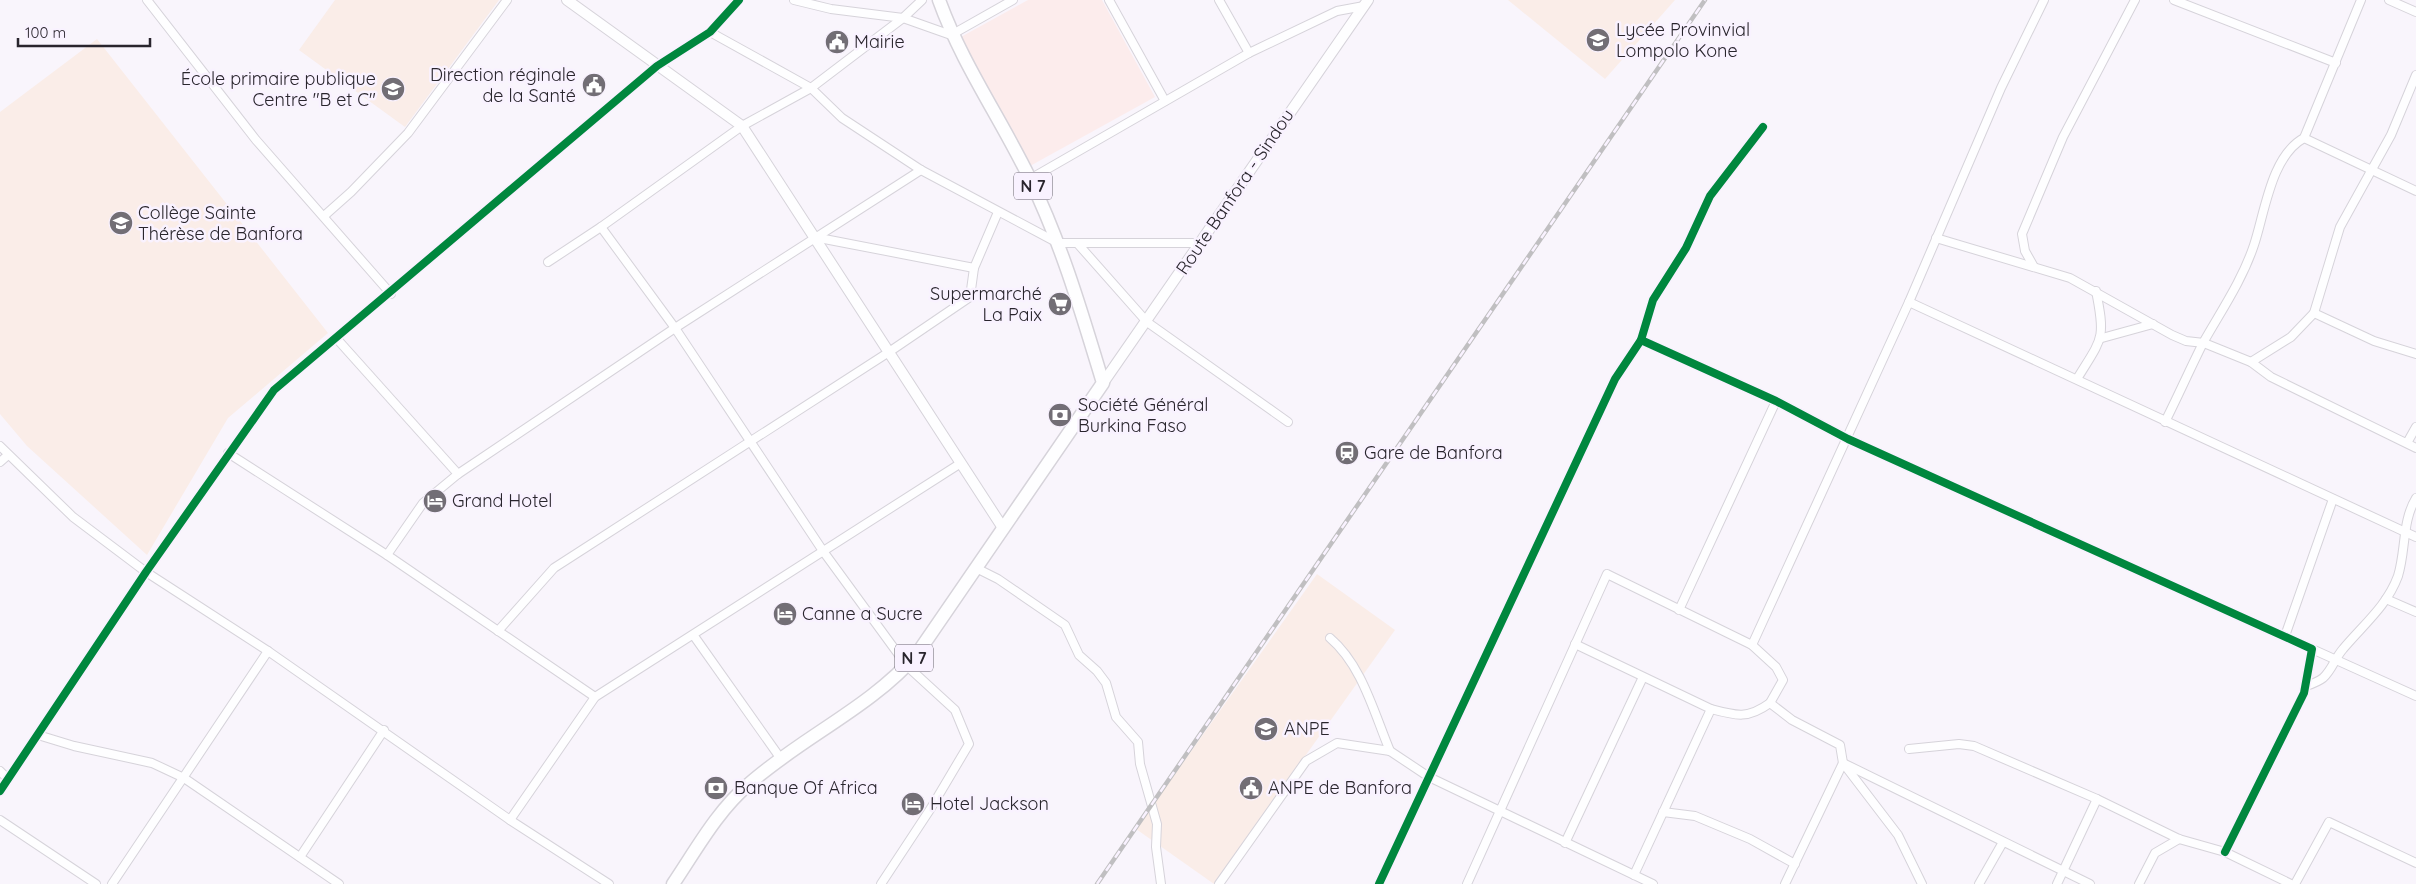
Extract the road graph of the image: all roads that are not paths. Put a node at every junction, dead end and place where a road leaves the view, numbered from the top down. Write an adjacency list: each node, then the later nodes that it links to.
1 (147, 0): 35 (street)
2 (507, 0): 35 (street)
3 (567, 0): 23 (main road)
4 (739, 0): 19 (street)
5 (794, 0): 18 (street)
6 (922, 0): 18 (street)
7 (939, 0): 20 (highway, N 7)
8 (1013, 0): 20 (street)
9 (1110, 0): 26 (street)
10 (1219, 0): 21 (street)
11 (2044, 0): 38 (street)
12 (2135, 0): 44 (street)
13 (2174, 0): 22 (street)
14 (2361, 0): 22 (street)
15 (2389, 0): 17 (street)
16 (1366, 3): 21 (street); 40 (main road, Route Banfora - Sindou)
17 (2416, 12)
18 (903, 18): 20 (street); 25 (street)
19 (710, 32): 23 (street); 25 (street)
20 (951, 35): 32 (highway, N 7)
21 (1249, 53): 26 (street)
22 (2336, 63): 29 (street)
23 (657, 66): 27 (main road); 46 (street)
24 (2416, 75): 30 (street)
25 (811, 88): 27 (street); 31 (street)
26 (1165, 101): 32 (street)
27 (742, 126): 36 (street); 37 (main road)
28 (1763, 128): 54 (street)
29 (2304, 138): 30 (street); 55 (street)
30 (2372, 169): 33 (street); 48 (street)
31 (921, 170): 34 (street); 37 (street)
32 (1030, 179): 39 (highway, N 7)
33 (2416, 191)
34 (998, 212): 39 (street); 43 (street)
35 (324, 216): 46 (street)
36 (601, 227): 42 (street); 51 (street)
37 (814, 237): 43 (street); 51 (street); 56 (main road)
38 (1936, 238): 44 (street); 47 (street)
39 (1058, 243): 41 (street); 60 (highway, N 7)
40 (1199, 243): 41 (street); 49 (main road, Route Banfora - Sindou)
41 (1078, 244): 49 (street)
42 (548, 262)
43 (974, 268): 56 (street)
44 (2034, 268): 45 (street)
45 (2096, 291): 50 (street); 52 (street)
46 (390, 294): 53 (street)
47 (1910, 302): 59 (street); 65 (street)
48 (2314, 313): 57 (street); 58 (street)
49 (1147, 322): 60 (main road, Route Banfora - Sindou); 62 (street)
50 (2153, 324): 52 (street); 55 (street)
51 (675, 328): 66 (street); 74 (street)
52 (2102, 338): 59 (street)
53 (337, 339): 70 (street); 74 (street)
54 (1641, 340): 61 (street); 110 (street)
55 (2204, 343): 58 (street); 63 (street)
56 (889, 352): 66 (street); 73 (main road)
57 (2416, 354)
58 (2251, 362): 67 (street)
59 (2077, 379): 63 (street)
60 (1103, 384): 77 (highway, N 7)
61 (1776, 401): 65 (street); 85 (street)
62 (1288, 422)
63 (2165, 422): 76 (street)
64 (2416, 427): 67 (street)
65 (1848, 439): 89 (street); 92 (street)
66 (749, 441): 80 (street); 87 (street)
67 (2407, 443): 69 (street)
68 (0, 446): 71 (street)
69 (2416, 448)
70 (228, 453): 81 (street); 83 (street)
71 (8, 455): 72 (street); 83 (street)
72 (0, 462)
73 (961, 463): 77 (main road); 80 (street)
74 (458, 474): 81 (street)
75 (2416, 498): 78 (street)
76 (2333, 499): 78 (street); 89 (street)
77 (1003, 528): 82 (highway, N 7)
78 (2406, 533): 79 (street); 84 (street)
79 (2416, 537)
80 (823, 551): 88 (street); 96 (street)
81 (387, 555): 87 (street)
82 (976, 568): 96 (highway, N 7); 134 (street)
83 (146, 572): 94 (street); 104 (street)
84 (2386, 600): 86 (street); 95 (street)
85 (1679, 610): 91 (street); 92 (street)
86 (2416, 612)
87 (498, 631): 100 (street)
88 (694, 636): 100 (street); 107 (street)
89 (2285, 636): 93 (street)
90 (1330, 638): 106 (street)
91 (1575, 644): 97 (street); 115 (street)
92 (1752, 645): 101 (street)
93 (2312, 649): 95 (street); 98 (street)
94 (268, 650): 103 (street); 111 (street)
95 (2335, 659): 98 (street); 99 (street)
96 (907, 666): 107 (highway, N 7); 133 (street)
97 (1643, 677): 102 (street); 121 (street)
98 (2306, 686): 122 (street)
99 (2416, 696)
100 (595, 697): 118 (street)
101 (1770, 702): 102 (street); 108 (street)
102 (1712, 709): 116 (street)
103 (384, 730): 118 (street); 123 (street)
104 (38, 734): 111 (street); 112 (street)
105 (1909, 750): 114 (street)
106 (1390, 751): 110 (street); 135 (street)
107 (781, 759): 132 (highway, N 7)
108 (1843, 763): 120 (street); 125 (street); 140 (street)
109 (0, 771): 112 (street)
110 (1429, 777): 115 (street); 136 (street)
111 (184, 778): 123 (street); 129 (street)
112 (8, 779): 113 (street)
113 (0, 791)
114 (2097, 799): 119 (street); 126 (street)
115 (1500, 812): 121 (street); 137 (street)
116 (1663, 812): 125 (street); 127 (street)
117 (0, 820): 128 (street)
118 (510, 820): 131 (street)
119 (2179, 839): 122 (street); 144 (street)
120 (2003, 842): 126 (street); 141 (street)
121 (1565, 844): 127 (street)
122 (2225, 852): 145 (street)
123 (300, 857): 130 (street)
124 (2416, 863): 146 (street)
125 (1795, 864): 139 (street)
126 (2063, 872): 142 (street); 143 (street)
127 (1634, 875): 138 (street)
128 (96, 884)
129 (112, 884)
130 (339, 884)
131 (609, 884)
132 (673, 884)
133 (881, 884)
134 (1161, 884)
135 (1219, 884)
136 (1379, 884)
137 (1467, 884)
138 (1652, 884)
139 (1786, 884)
140 (1922, 884)
141 (1979, 884)
142 (2058, 884)
143 (2090, 884)
144 (2139, 884)
145 (2291, 884)
146 (2295, 884)

